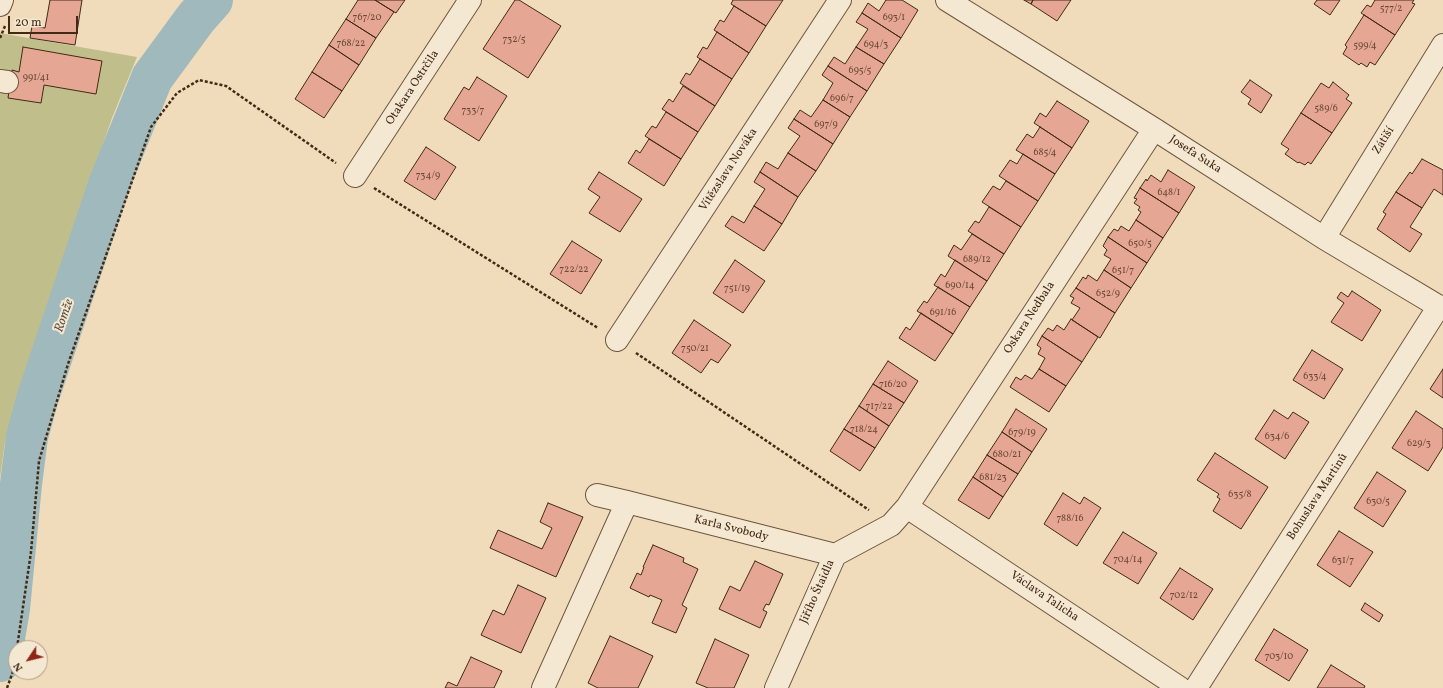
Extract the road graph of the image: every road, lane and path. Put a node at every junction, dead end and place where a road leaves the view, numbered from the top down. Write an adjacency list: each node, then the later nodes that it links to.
1 (2, 0): 5 (street)
2 (470, 0): 8 (street, Otakara Ostrčila)
3 (840, 0): 11 (street, Vítězslava Nováka)
4 (947, 0): 7 (street, Josefa Suka)
5 (0, 5)
6 (1443, 45): 9 (street, Zátiší)
7 (1154, 129): 9 (street, Josefa Suka); 14 (street, Oskara Nedbala)
8 (355, 176): 11 (path); 17 (path)
9 (1324, 238): 10 (street, Josefa Suka)
10 (1441, 308): 21 (street, Bohuslava Martinů)
11 (617, 340): 15 (path)
12 (597, 495): 13 (street, Karla Svobody)
13 (627, 502): 16 (street, Karla Svobody); 18 (street)
14 (907, 506): 15 (street, Jiřího Štaidla); 20 (street, Václava Talicha)
15 (891, 525): 16 (street, Jiřího Štaidla)
16 (835, 555): 19 (street, Jiřího Štaidla)
17 (19, 640)
18 (543, 688)
19 (776, 688)
20 (1180, 688)
21 (1196, 688)

